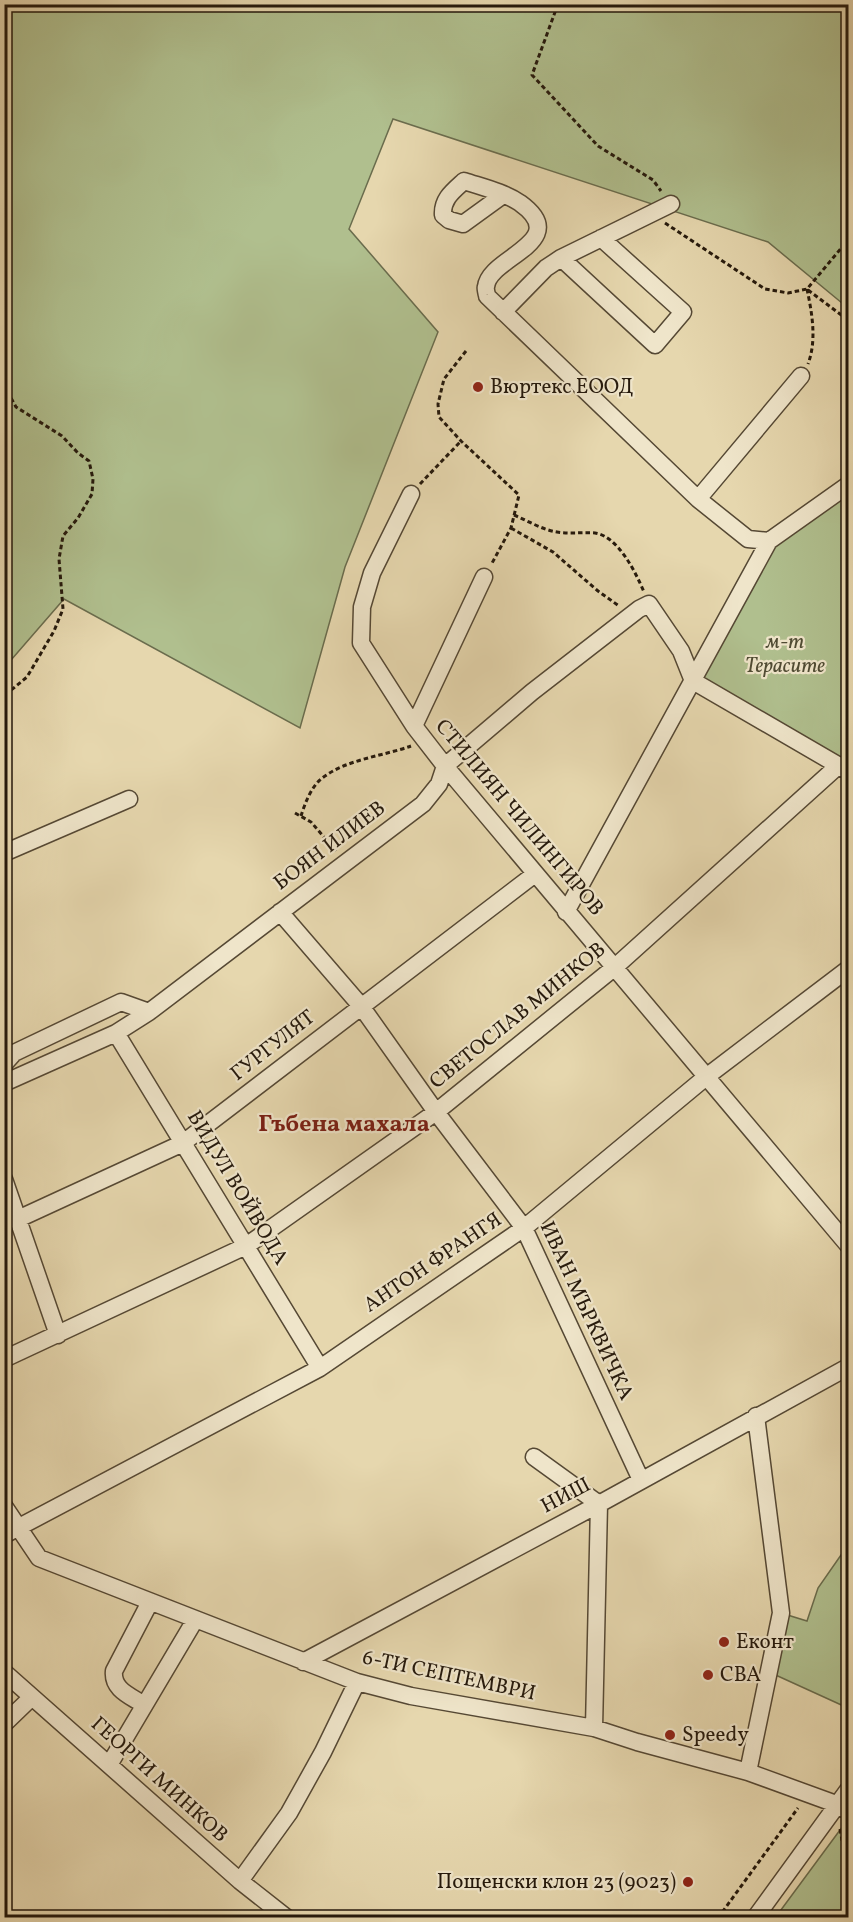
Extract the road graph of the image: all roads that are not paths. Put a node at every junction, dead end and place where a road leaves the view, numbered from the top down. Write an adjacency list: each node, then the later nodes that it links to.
1 (503, 195): 1 (street); 5 (street)
2 (671, 204): 3 (street)
3 (601, 238): 4 (street); 4 (street)
4 (561, 258): 5 (street)
5 (503, 312): 9 (street)
6 (801, 376): 9 (street)
7 (849, 485): 10 (street)
8 (411, 494): 13 (street, СТИЛИЯН ЧИЛИНГИРОВ)
9 (698, 498): 10 (street)
10 (769, 541): 12 (street)
11 (484, 577): 13 (street)
12 (693, 681): 14 (street, БОЯН ИЛИЕВ); 15 (street); 20 (street)
13 (414, 726): 14 (street, СТИЛИЯН ЧИЛИНГИРОВ)
14 (445, 766): 18 (street, СТИЛИЯН ЧИЛИНГИРОВ); 19 (street, БОЯН ИЛИЕВ)
15 (844, 768): 21 (street, СВЕТОСЛАВ МИНКОВ)
16 (129, 799): 17 (street)
17 (4, 853)
18 (535, 874): 20 (street, СТИЛИЯН ЧИЛИНГИРОВ); 23 (street, ГУРГУЛЯТ)
19 (279, 912): 23 (street, ИВАН МЪРКВИЧКА); 24 (street, БОЯН ИЛИЕВ)
20 (566, 912): 21 (street, СТИЛИЯН ЧИЛИНГИРОВ)
21 (615, 967): 27 (street, СТИЛИЯН ЧИЛИНГИРОВ); 29 (street, СВЕТОСЛАВ МИНКОВ)
22 (849, 969): 27 (street, АНТОН ФРАНГЯ)
23 (361, 1006): 29 (street, ИВАН МЪРКВИЧКА); 30 (street, ГУРГУЛЯТ)
24 (148, 1011): 25 (street, БОЯН ИЛИЕВ); 26 (street)
25 (116, 1033): 28 (street, БОЯН ИЛИЕВ); 30 (street, ВИДУЛ ВОЙВОДА)
26 (4, 1064)
27 (706, 1077): 33 (street, АНТОН ФРАНГЯ); 34 (street, СТИЛИЯН ЧИЛИНГИРОВ)
28 (4, 1083)
29 (436, 1112): 33 (street, ИВАН МЪРКВИЧКА); 35 (street, СВЕТОСЛАВ МИНКОВ)
30 (183, 1143): 32 (street, ГУРГУЛЯТ); 35 (street, ВИДУЛ ВОЙВОДА)
31 (4, 1179): 32 (street)
32 (18, 1219): 36 (street)
33 (524, 1228): 39 (street, АНТОН ФРАНГЯ); 42 (street, ИВАН МЪРКВИЧКА)
34 (849, 1245)
35 (246, 1246): 36 (street, СВЕТОСЛАВ МИНКОВ); 39 (street, ВИДУЛ ВОЙВОДА)
36 (58, 1335): 37 (street, СВЕТОСЛАВ МИНКОВ)
37 (4, 1359)
38 (849, 1366): 40 (street, НИШ)
39 (320, 1368): 45 (street, АНТОН ФРАНГЯ)
40 (756, 1416): 42 (street, НИШ); 56 (street)
41 (534, 1457): 43 (street)
42 (641, 1480): 43 (street, НИШ)
43 (599, 1504): 48 (street, НИШ); 54 (street)
44 (4, 1506): 45 (street, 6-ТИ СЕПТЕМВРИ)
45 (11, 1531): 46 (street, 6-ТИ СЕПТЕМВРИ)
46 (150, 1602): 47 (street, 6-ТИ СЕПТЕМВРИ); 52 (street)
47 (195, 1620): 48 (street, 6-ТИ СЕПТЕМВРИ); 52 (street)
48 (303, 1662): 50 (street, 6-ТИ СЕПТЕМВРИ)
49 (4, 1672): 51 (street, ГЕОРГИ МИНКОВ)
50 (357, 1682): 54 (street, 6-ТИ СЕПТЕМВРИ); 59 (street)
51 (32, 1697): 53 (street); 55 (street, ГЕОРГИ МИНКОВ)
52 (144, 1705): 55 (street)
53 (4, 1724)
54 (594, 1728): 56 (street, 6-ТИ СЕПТЕМВРИ)
55 (109, 1765): 59 (street, ГЕОРГИ МИНКОВ)
56 (748, 1772): 58 (street, 6-ТИ СЕПТЕМВРИ)
57 (849, 1790): 58 (street)
58 (842, 1808): 61 (street)
59 (240, 1881): 60 (street, ГЕОРГИ МИНКОВ)
60 (287, 1917)
61 (755, 1917)

